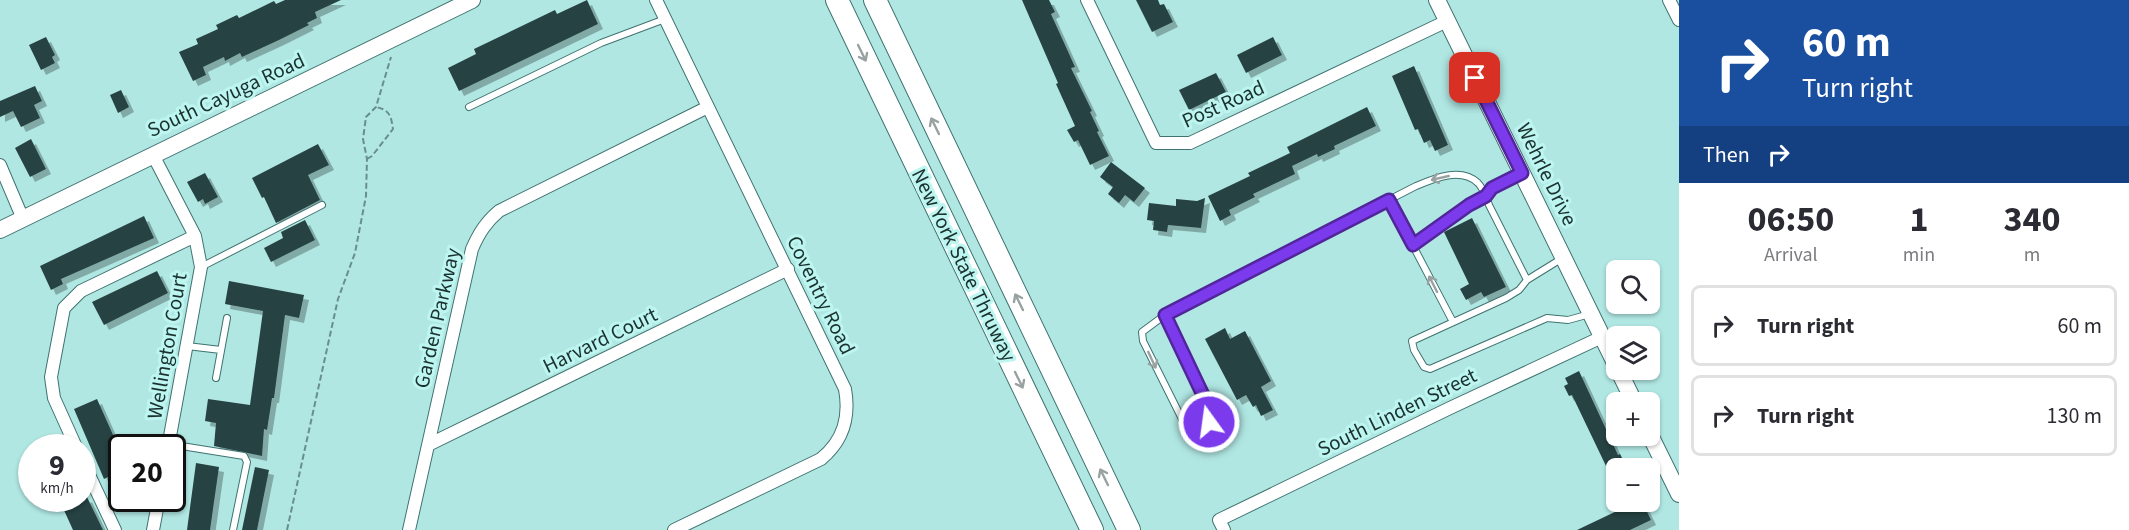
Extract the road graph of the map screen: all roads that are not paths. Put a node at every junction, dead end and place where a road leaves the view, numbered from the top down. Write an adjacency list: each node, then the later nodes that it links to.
1 (472, 0): 13 (street, South Cayuga Road)
2 (656, 0): 8 (street, Coventry Road)
3 (837, 0): 49 (highway, New York State Thruway, one-way to 49)
4 (875, 0): 50 (highway, New York State Thruway, one-way to 4)
5 (1087, 0): 10 (street, Post Road)
6 (1437, 0): 10 (street, Wehrle Drive)
7 (1669, 0): 9 (street)
8 (665, 18): 11 (lane); 12 (street, Coventry Road)
9 (1679, 20)
10 (1447, 21): 15 (street, Wehrle Drive)
11 (469, 107)
12 (708, 107): 25 (street, Coventry Road); 38 (street, Garden Parkway)
13 (153, 155): 19 (street, South Cayuga Road); 21 (street, Wellington Court)
14 (0, 165): 19 (street)
15 (1522, 173): 16 (lane); 23 (street, Wehrle Drive)
16 (1486, 196): 17 (lane, one-way to 17); 22 (lane); 26 (lane)
17 (1389, 200): 22 (lane); 28 (lane)
18 (322, 205): 24 (lane)
19 (23, 219): 20 (street, South Cayuga Road)
20 (0, 230)
21 (195, 236): 24 (street, Wellington Court); 36 (street)
22 (1413, 245): 30 (lane, one-way to 22)
23 (1563, 258): 26 (lane); 27 (street, Wehrle Drive)
24 (201, 267): 33 (street, Wellington Court)
25 (788, 269): 38 (street, Harvard Court); 48 (street, Coventry Road)
26 (1527, 280): 30 (lane)
27 (1591, 314): 30 (lane); 31 (street, Wehrle Drive)
28 (1165, 315): 28 (lane, one-way to 28)
29 (227, 318): 34 (lane)
30 (1453, 322)
31 (1602, 337): 32 (street, Wehrle Drive); 51 (street, South Linden Street)
32 (1606, 345)
33 (187, 346): 34 (lane); 37 (street, Wellington Court)
34 (221, 350): 35 (lane)
35 (216, 378)
36 (70, 434)
37 (170, 434)
38 (428, 445): 47 (street, Garden Parkway)
39 (1655, 446): 42 (street)
40 (186, 448): 46 (lane)
41 (96, 490): 44 (street)
42 (1679, 494)
43 (156, 512): 45 (street)
44 (115, 530)
45 (153, 530)
46 (233, 530)
47 (409, 530)
48 (674, 530)
49 (1092, 530)
50 (1129, 530)
51 (1224, 530)

